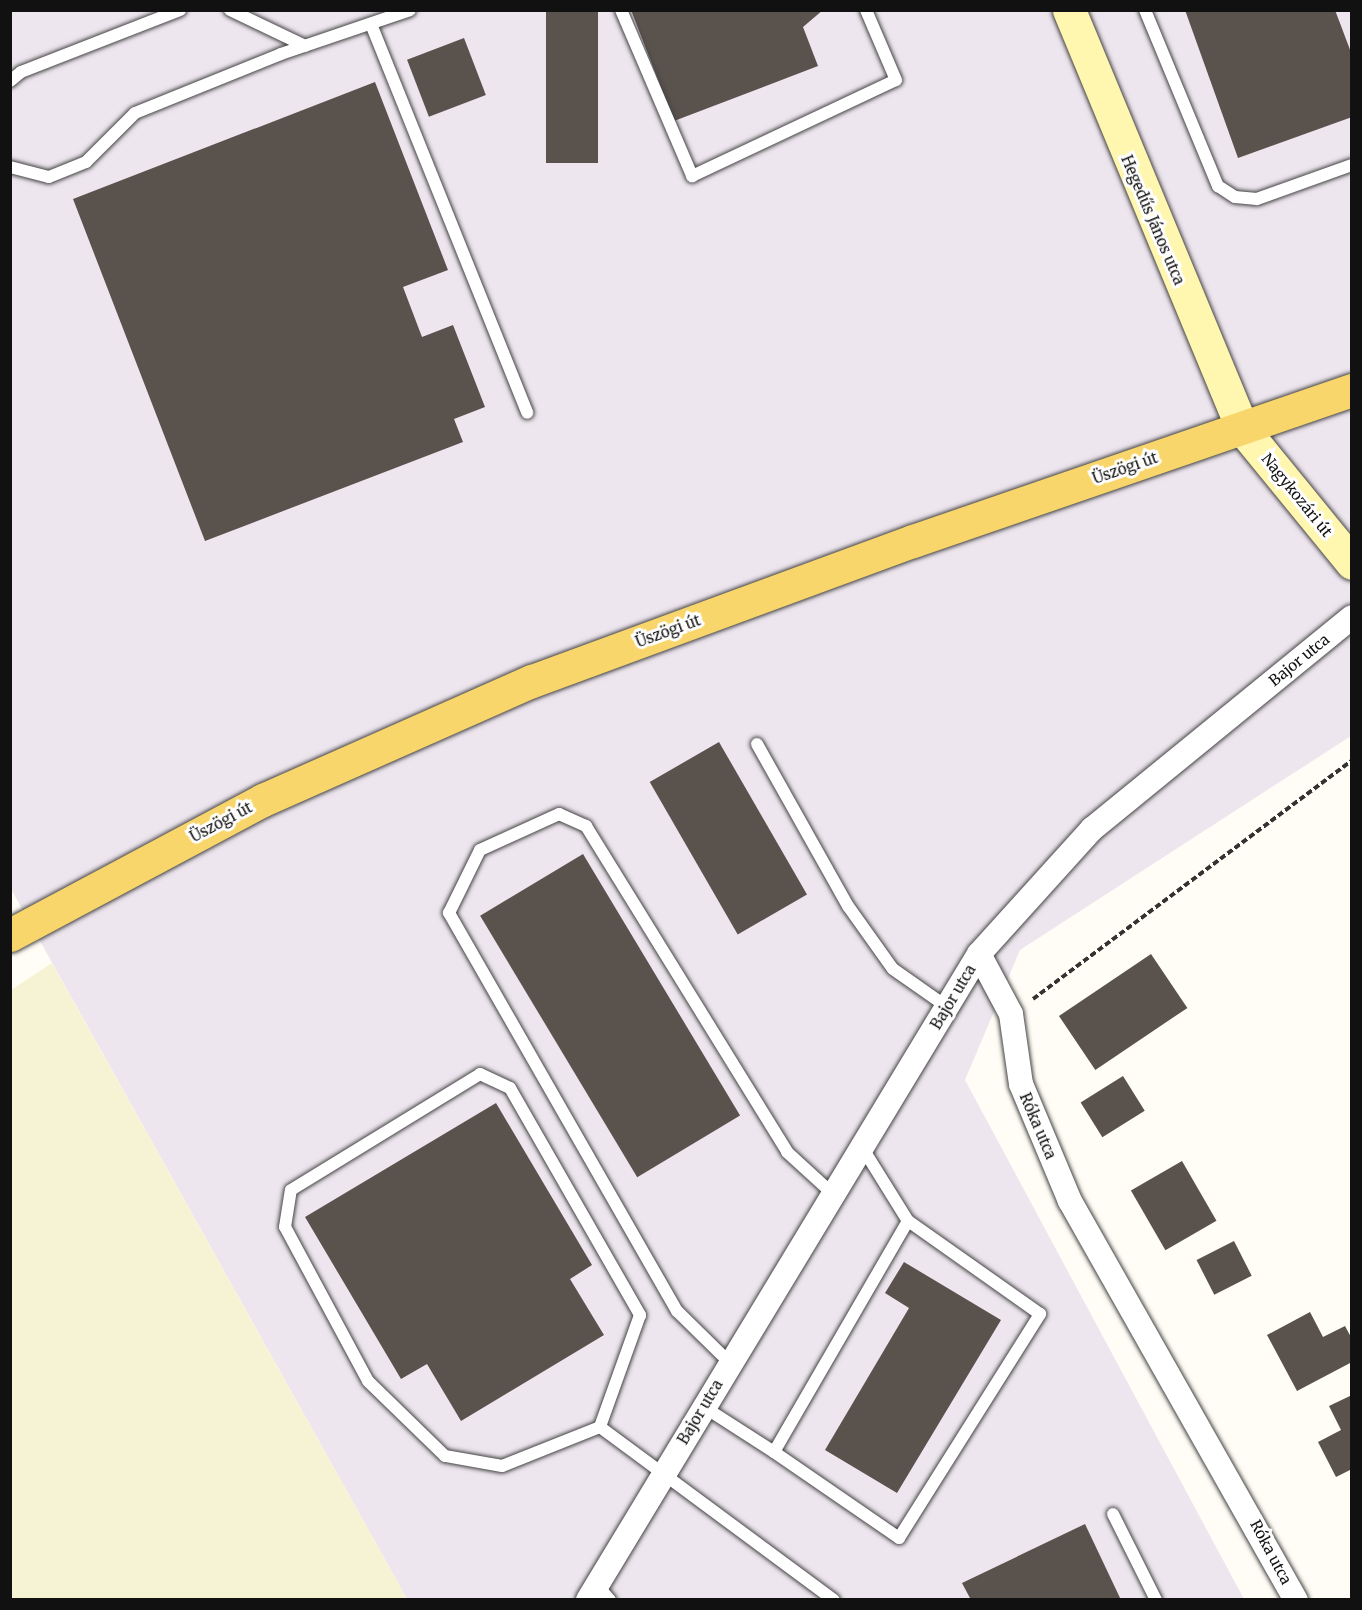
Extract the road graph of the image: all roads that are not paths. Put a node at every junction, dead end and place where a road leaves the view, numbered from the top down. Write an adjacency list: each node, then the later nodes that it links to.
1 (180, 10): 10 (lane)
2 (230, 10): 9 (lane)
3 (410, 10): 8 (lane)
4 (621, 10): 5 (lane)
5 (866, 10)
6 (1069, 10): 15 (street, Hegedűs János utca)
7 (1145, 10): 11 (lane)
8 (371, 24): 9 (lane); 14 (lane)
9 (305, 46): 12 (lane)
10 (10, 81)
11 (1352, 165)
12 (10, 167)
13 (1352, 390): 15 (main road, Üszögi út)
14 (527, 413)
15 (1242, 428): 16 (street, Nagykozári út); 19 (main road, Üszögi út)
16 (1352, 563)
17 (1352, 617): 20 (street, Bajor utca)
18 (757, 744): 21 (lane)
19 (10, 935)
20 (979, 954): 21 (street, Bajor utca); 34 (street, Róka utca)
21 (947, 1007): 22 (street, Bajor utca)
22 (862, 1147): 23 (street, Bajor utca); 24 (lane)
23 (833, 1194): 25 (street, Bajor utca); 25 (lane)
24 (908, 1221): 28 (lane); 28 (lane)
25 (730, 1363): 26 (street, Bajor utca)
26 (704, 1407): 28 (lane); 29 (street, Bajor utca)
27 (600, 1427): 27 (lane); 29 (lane)
28 (774, 1452)
29 (664, 1471): 31 (street, Bajor utca); 32 (lane)
30 (1113, 1514): 33 (lane)
31 (598, 1595)
32 (834, 1599)
33 (1156, 1599)
34 (1296, 1599)

